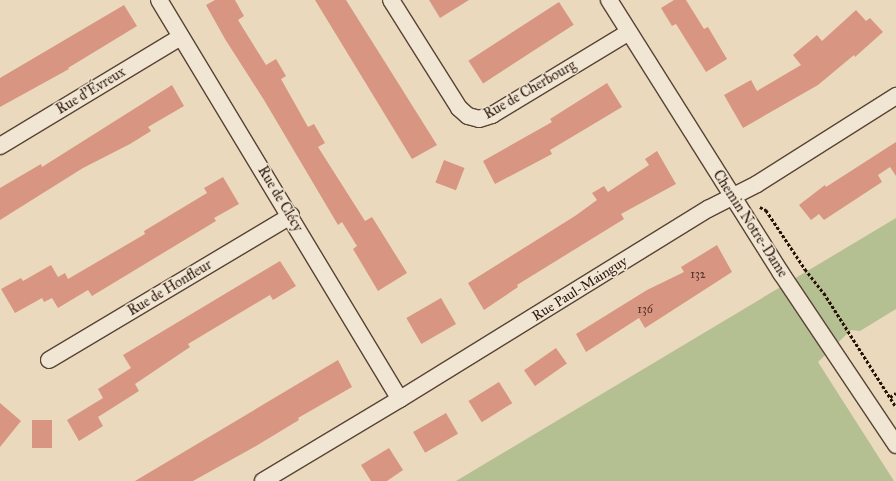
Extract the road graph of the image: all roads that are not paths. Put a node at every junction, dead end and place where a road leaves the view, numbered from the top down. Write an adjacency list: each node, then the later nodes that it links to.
1 (159, 0): 5 (street, Rue de Clécy)
2 (391, 0): 4 (street, Rue de Cherbourg)
3 (609, 0): 4 (street, Chemin Notre-Dame)
4 (629, 32): 8 (street, Chemin Notre-Dame)
5 (181, 37): 7 (street, Rue d'Évreux); 9 (street, Rue de Clécy)
6 (896, 96): 8 (street, Rue Paul-Mainguy)
7 (0, 146)
8 (733, 197): 11 (street, Rue Paul-Mainguy); 12 (street, Chemin Notre-Dame)
9 (291, 216): 10 (street, Rue de Honfleur); 11 (street, Rue de Clécy)
10 (48, 360)
11 (400, 400): 13 (street, Rue Paul-Mainguy)
12 (896, 445)
13 (262, 481)

